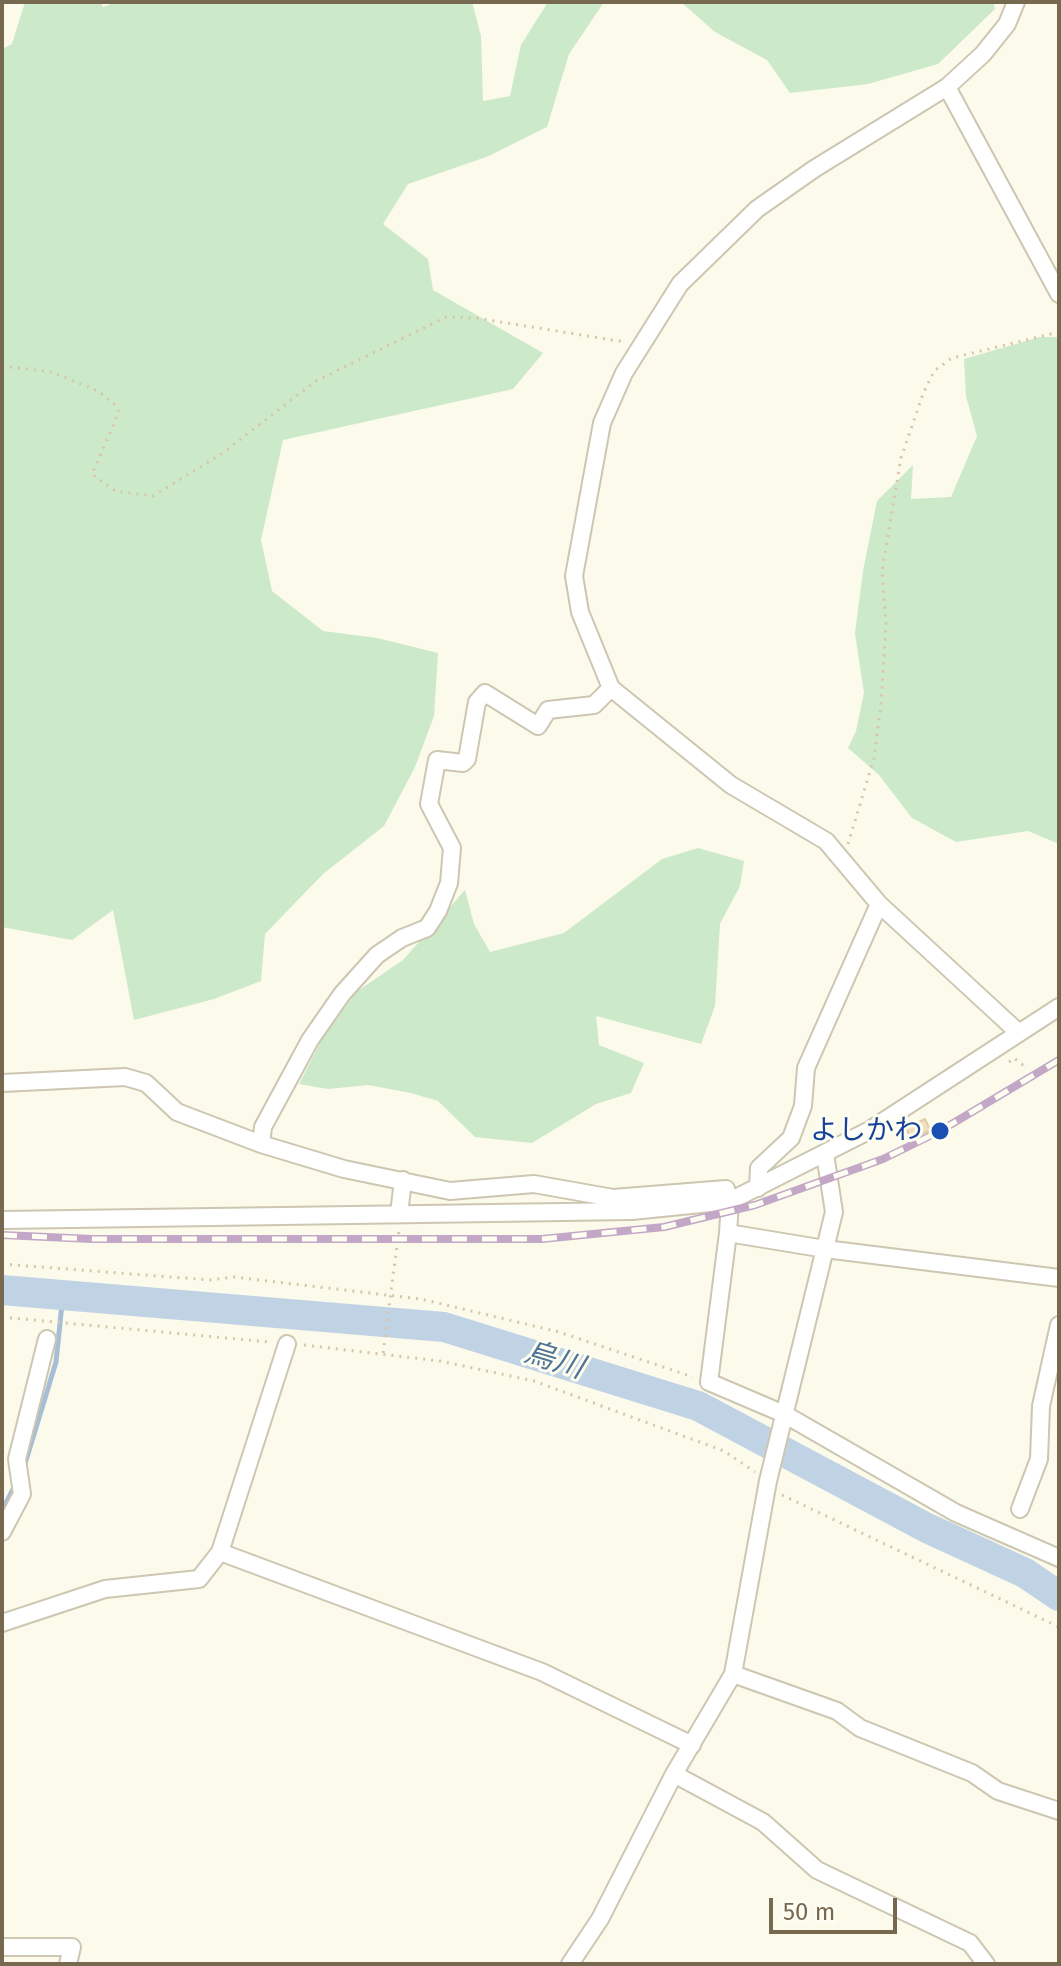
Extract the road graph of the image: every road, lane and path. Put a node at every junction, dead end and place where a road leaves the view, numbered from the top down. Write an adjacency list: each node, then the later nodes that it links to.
1 (1016, 2): 2 (street)
2 (947, 87): 3 (street); 5 (street)
3 (1059, 294)
4 (1059, 332): 8 (path)
5 (641, 345): 6 (path); 7 (street)
6 (2, 366)
7 (611, 688): 8 (street); 13 (street)
8 (843, 859): 9 (street)
9 (879, 904): 11 (street); 16 (street)
10 (1059, 1007): 11 (street)
11 (1019, 1033): 14 (street)
12 (2, 1083): 13 (street)
13 (261, 1144): 15 (street)
14 (825, 1154): 16 (street); 21 (street)
15 (403, 1180): 17 (street); 18 (street)
16 (758, 1188): 17 (street)
17 (730, 1201): 18 (street); 20 (street)
18 (399, 1214): 19 (street); 24 (path)
19 (2, 1220)
20 (728, 1233): 21 (street); 30 (street)
21 (825, 1249): 23 (street); 31 (street)
22 (2, 1264): 24 (path)
23 (1059, 1278)
24 (390, 1296): 29 (path); 30 (path)
25 (2, 1317): 28 (path)
26 (1059, 1325): 33 (street)
27 (47, 1339): 34 (street)
28 (287, 1344): 29 (path); 35 (street)
29 (383, 1353): 32 (path)
30 (709, 1382): 31 (street)
31 (783, 1417): 32 (street); 36 (street)
32 (769, 1478): 38 (path); 39 (street)
33 (1020, 1509)
34 (2, 1532)
35 (220, 1552): 37 (street); 40 (street)
36 (1059, 1558)
37 (2, 1623)
38 (1059, 1627)
39 (733, 1674): 40 (street); 42 (street)
40 (692, 1745): 41 (street)
41 (674, 1774): 45 (street); 46 (street)
42 (1059, 1811)
43 (2, 1947): 44 (street)
44 (68, 1964)
45 (570, 1964)
46 (986, 1964)

